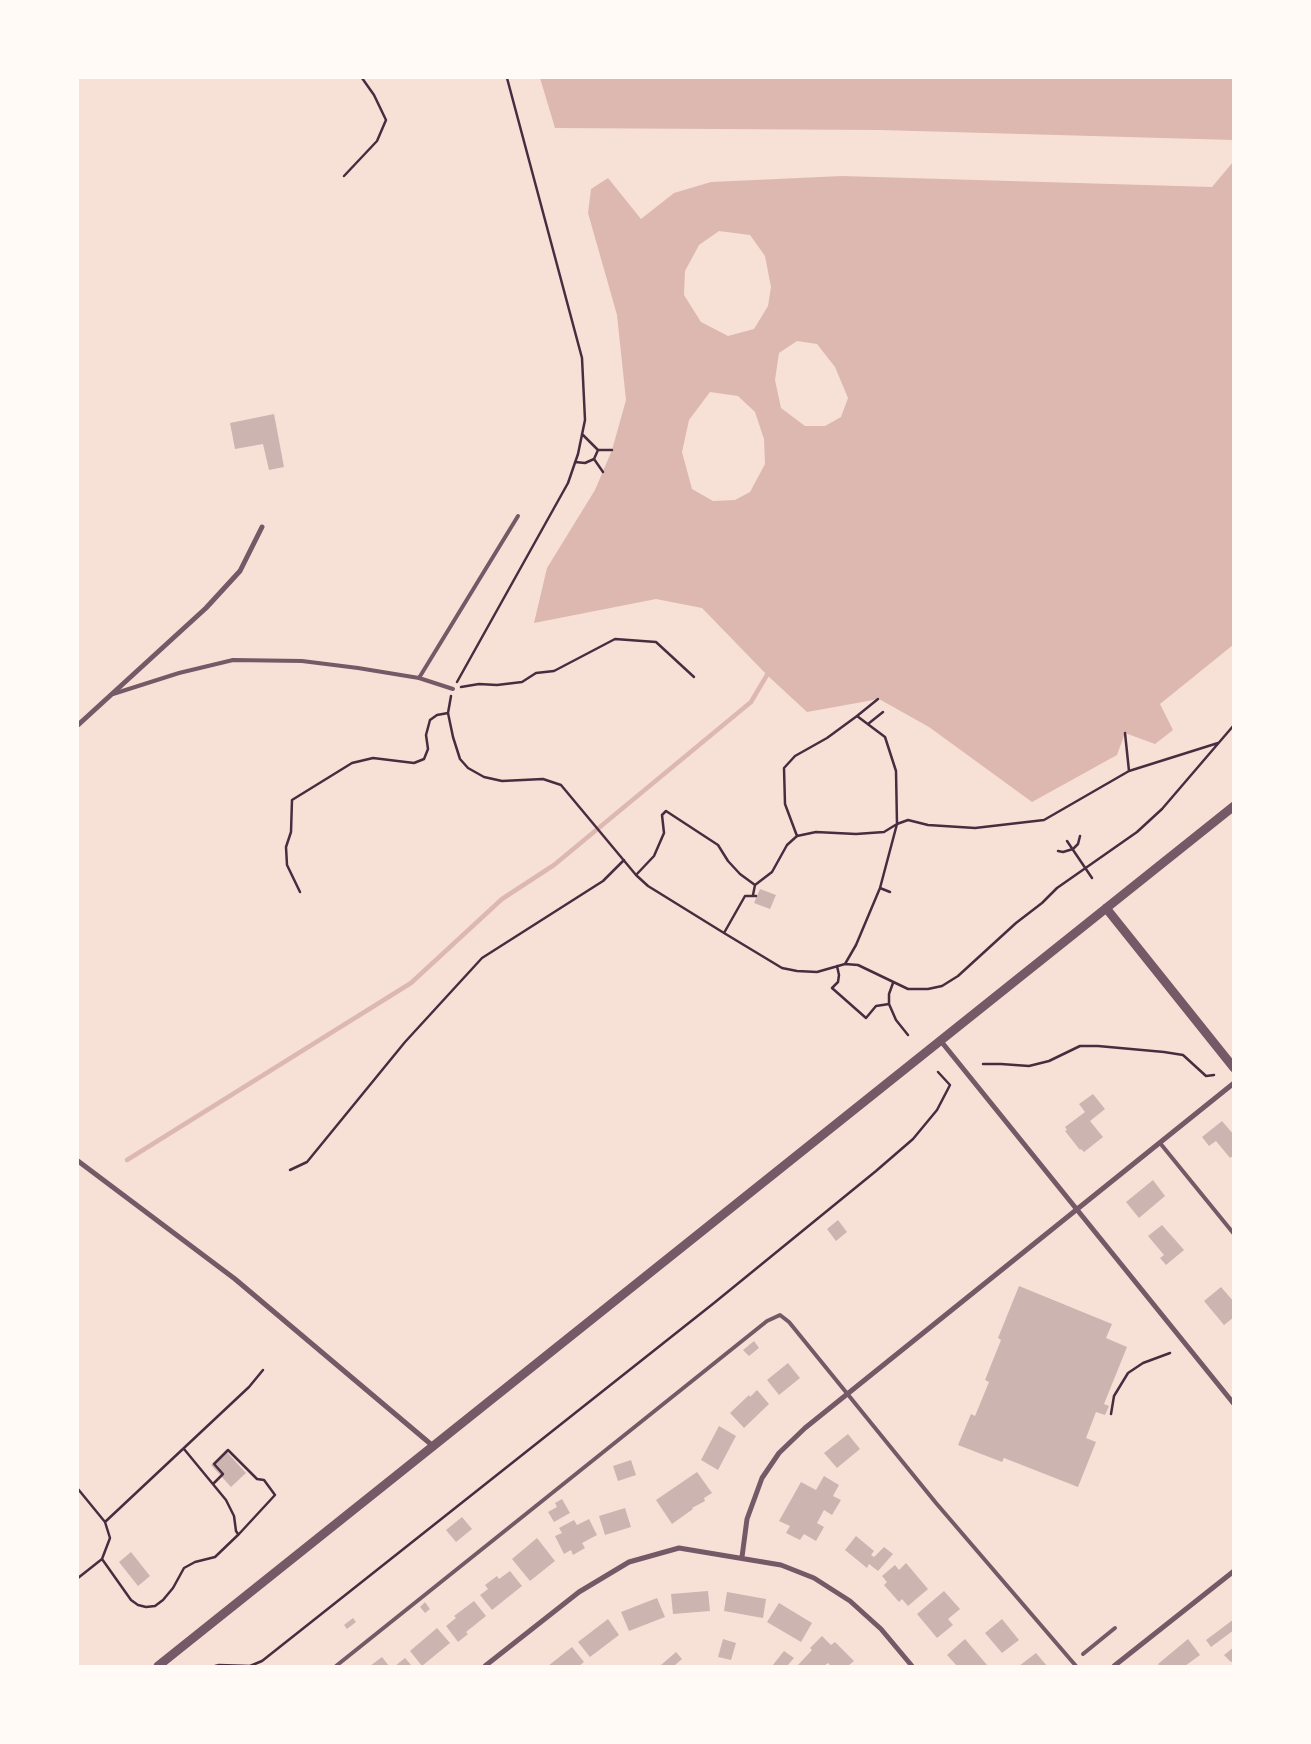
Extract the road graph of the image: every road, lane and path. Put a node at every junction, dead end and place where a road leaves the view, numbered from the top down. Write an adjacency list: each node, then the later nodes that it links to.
1 (362, 78): 3 (path)
2 (507, 78): 4 (path)
3 (344, 176)
4 (582, 434): 5 (path); 8 (path)
5 (598, 450): 6 (path); 7 (path)
6 (612, 450)
7 (594, 459): 8 (path); 9 (path)
8 (575, 462): 14 (path)
9 (603, 472)
10 (518, 516): 12 (lane)
11 (262, 527): 15 (street)
12 (419, 678): 14 (lane); 15 (lane)
13 (694, 678): 14 (path)
14 (453, 689): 18 (path)
15 (109, 696): 21 (street)
16 (878, 698): 19 (path)
17 (883, 712): 20 (path)
18 (448, 713): 33 (path); 39 (path)
19 (857, 716): 20 (path); 28 (path)
20 (868, 724): 27 (path)
21 (78, 725)
22 (1234, 725): 24 (path)
23 (1125, 733): 25 (path)
24 (1220, 742): 25 (path); 34 (path)
25 (1129, 771): 27 (path)
26 (1234, 806): 41 (street)
27 (897, 824): 28 (path); 38 (path)
28 (797, 836): 37 (path)
29 (1080, 836): 31 (path)
30 (1067, 841): 31 (path)
31 (1073, 849): 32 (path); 34 (path)
32 (1058, 852)
33 (624, 860): 35 (path); 56 (path)
34 (1086, 868): 36 (path); 45 (path)
35 (636, 875): 37 (path); 42 (path)
36 (1092, 878)
37 (755, 885): 42 (path)
38 (880, 888): 40 (path); 43 (path)
39 (300, 892)
40 (890, 892)
41 (1106, 908): 48 (street); 50 (street)
42 (724, 933): 44 (path)
43 (845, 964): 44 (path); 45 (path)
44 (837, 966): 46 (path)
45 (893, 983): 46 (path)
46 (889, 1004): 47 (path)
47 (908, 1035)
48 (940, 1040): 57 (street); 64 (street)
49 (983, 1064): 52 (path)
50 (1234, 1068)
51 (938, 1072): 77 (path)
52 (1214, 1075)
53 (1234, 1083): 54 (street)
54 (1160, 1143): 57 (street); 58 (lane)
55 (78, 1161): 64 (street)
56 (290, 1170)
57 (1077, 1210): 61 (street); 62 (street)
58 (1234, 1234)
59 (1170, 1354): 63 (path)
60 (263, 1370): 65 (path)
61 (847, 1394): 70 (street); 78 (lane); 81 (lane)
62 (1234, 1404)
63 (1111, 1414)
64 (434, 1446): 76 (street)
65 (184, 1449): 66 (path); 68 (path)
66 (214, 1483): 69 (path); 69 (path)
67 (78, 1489): 68 (path)
68 (105, 1522): 71 (path)
69 (238, 1534): 71 (path)
70 (742, 1557): 79 (street); 80 (street)
71 (102, 1559): 73 (path)
72 (1234, 1570): 82 (street)
73 (78, 1578)
74 (1115, 1628): 75 (lane)
75 (1084, 1654)
76 (158, 1666)
77 (215, 1666)
78 (336, 1666)
79 (485, 1666)
80 (912, 1666)
81 (1076, 1666)
82 (1114, 1666)

